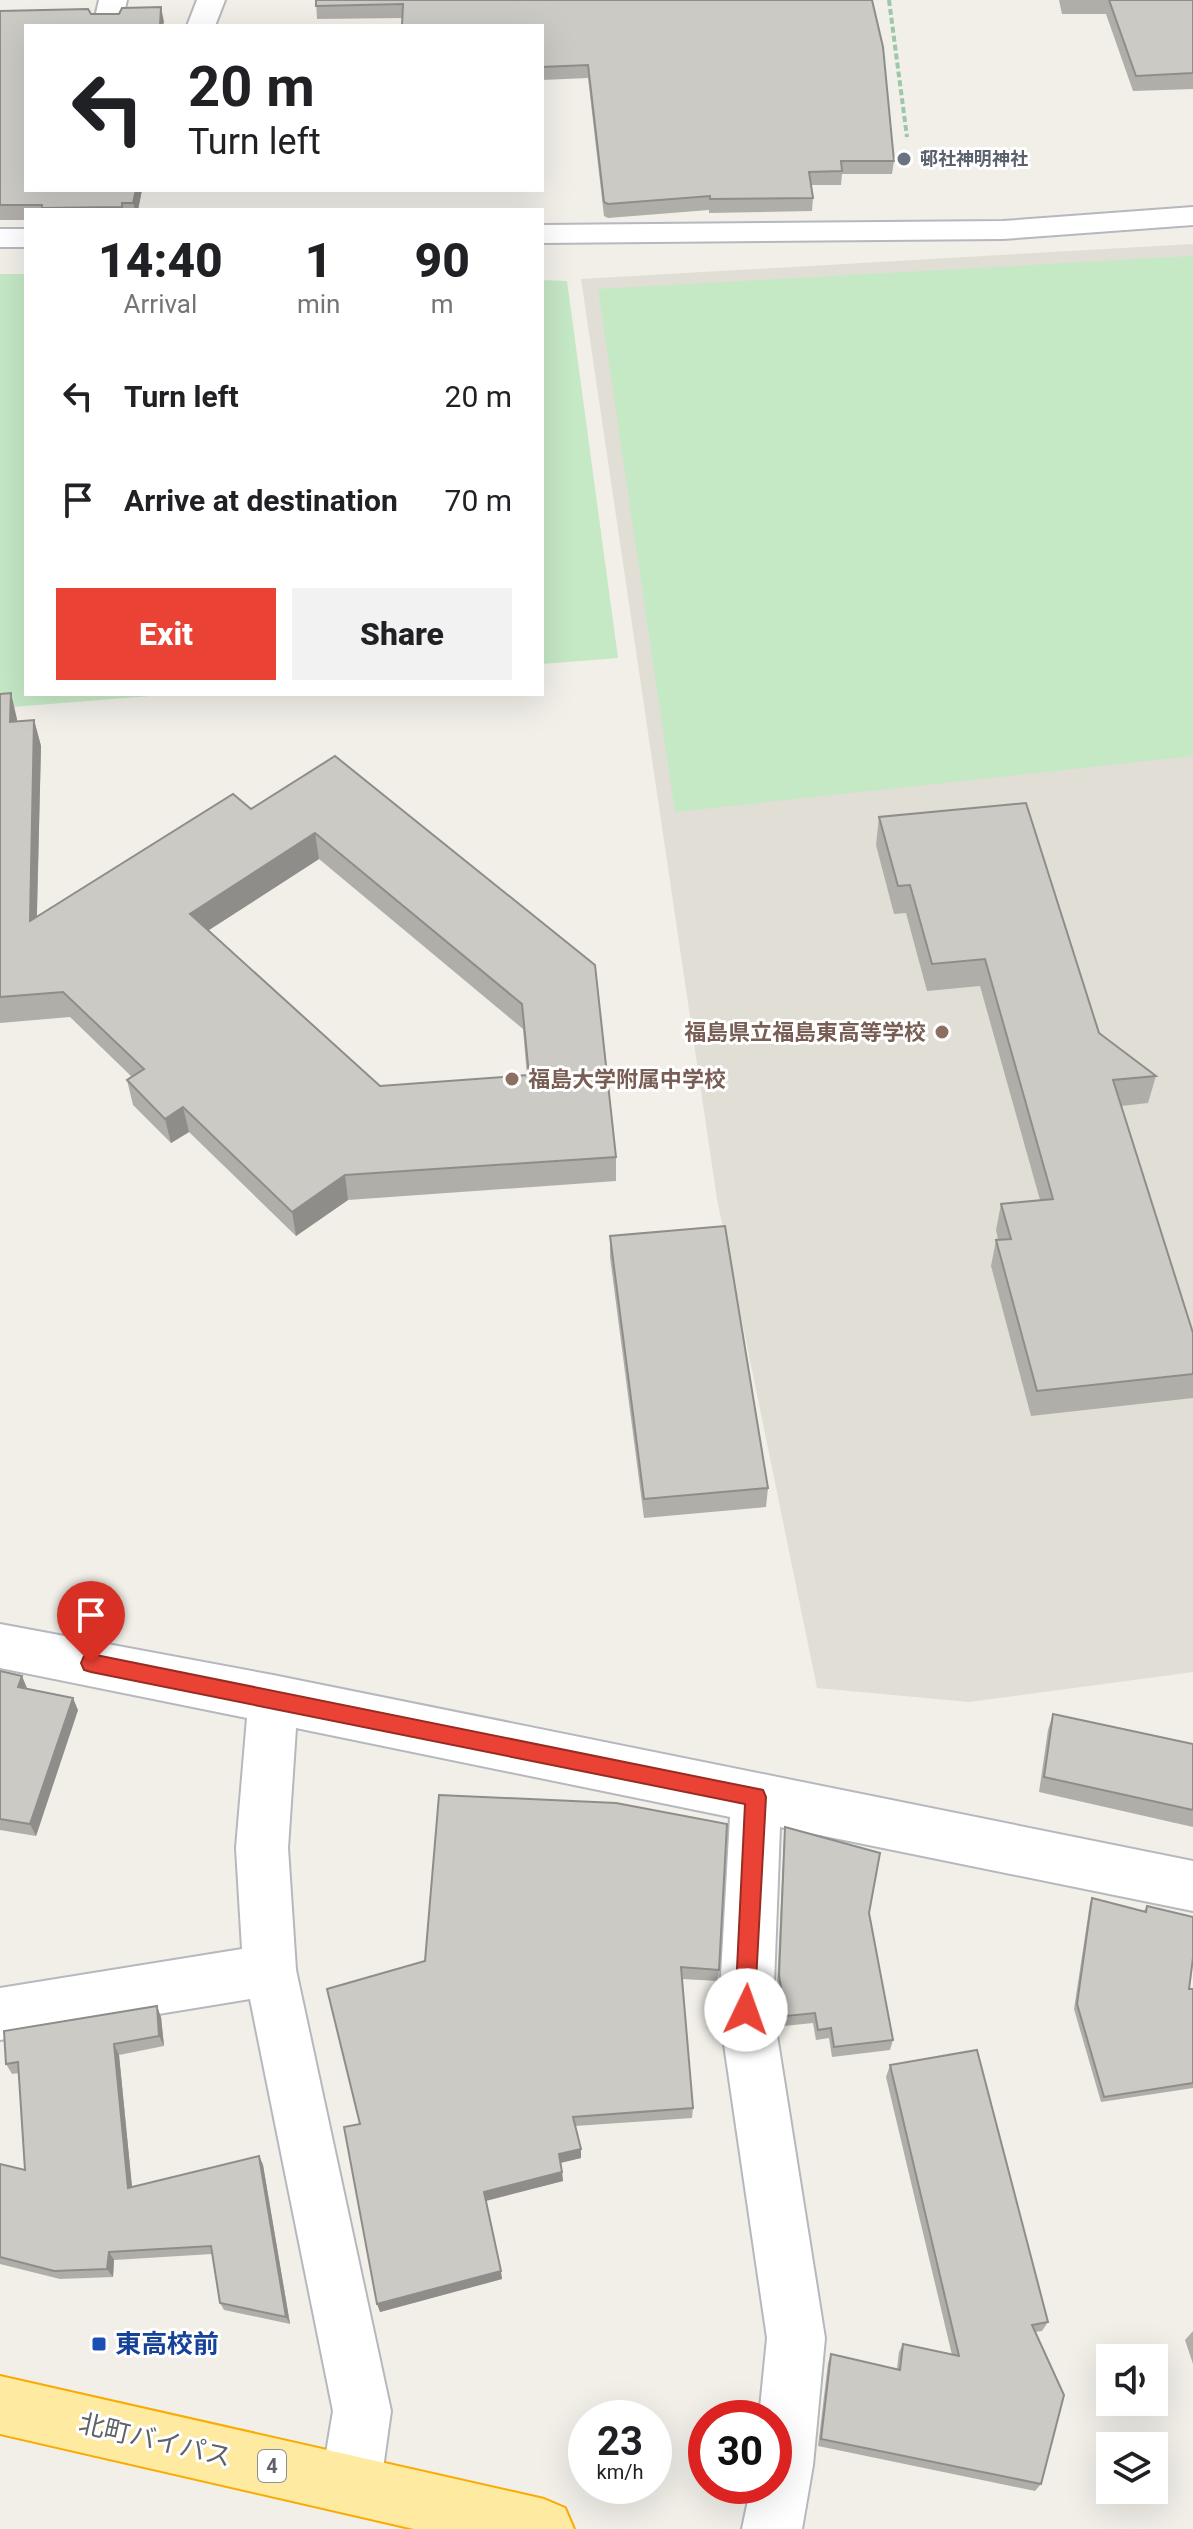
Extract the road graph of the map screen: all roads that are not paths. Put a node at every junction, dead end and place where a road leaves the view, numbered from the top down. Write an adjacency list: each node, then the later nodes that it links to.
1 (113, 0): 3 (street)
2 (211, 0): 4 (street)
3 (107, 24)
4 (202, 24)
5 (1193, 216): 6 (street)
6 (544, 234)
7 (0, 238): 8 (street)
8 (24, 238)
9 (0, 1646): 10 (street)
10 (273, 1698): 11 (street); 13 (street)
11 (756, 1797): 12 (street); 18 (street)
12 (1193, 1886)
13 (270, 1970): 14 (street); 16 (street)
14 (0, 2014)
15 (0, 2405): 16 (highway, 北町バイパス / 4)
16 (351, 2483): 17 (highway, 北町バイパス / 4)
17 (544, 2529)
18 (772, 2529)

